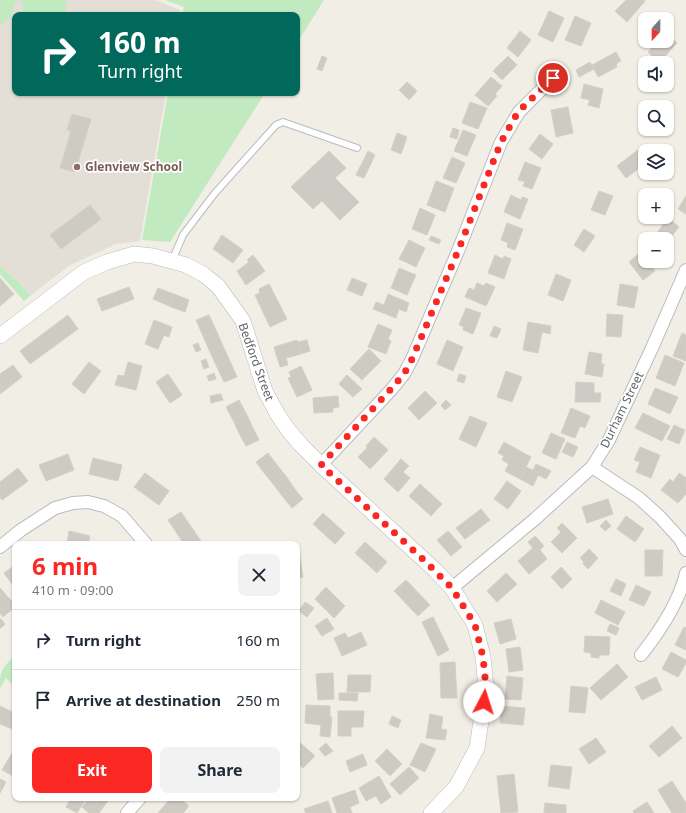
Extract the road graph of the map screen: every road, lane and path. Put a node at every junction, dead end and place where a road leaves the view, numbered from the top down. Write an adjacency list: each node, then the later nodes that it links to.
1 (553, 78): 6 (street)
2 (357, 148): 3 (lane)
3 (172, 261): 5 (street, Bedford Street); 6 (street, Bedford Street)
4 (686, 270): 7 (street, Durham Street)
5 (0, 336)
6 (321, 465): 12 (street, Bedford Street)
7 (592, 467): 10 (street); 12 (street, Durham Street)
8 (143, 541): 9 (street)
9 (0, 547)
10 (686, 550)
11 (686, 573): 13 (street)
12 (452, 588): 16 (street, Bedford Street)
13 (641, 655)
14 (137, 801): 15 (street)
15 (127, 813)
16 (431, 813)

